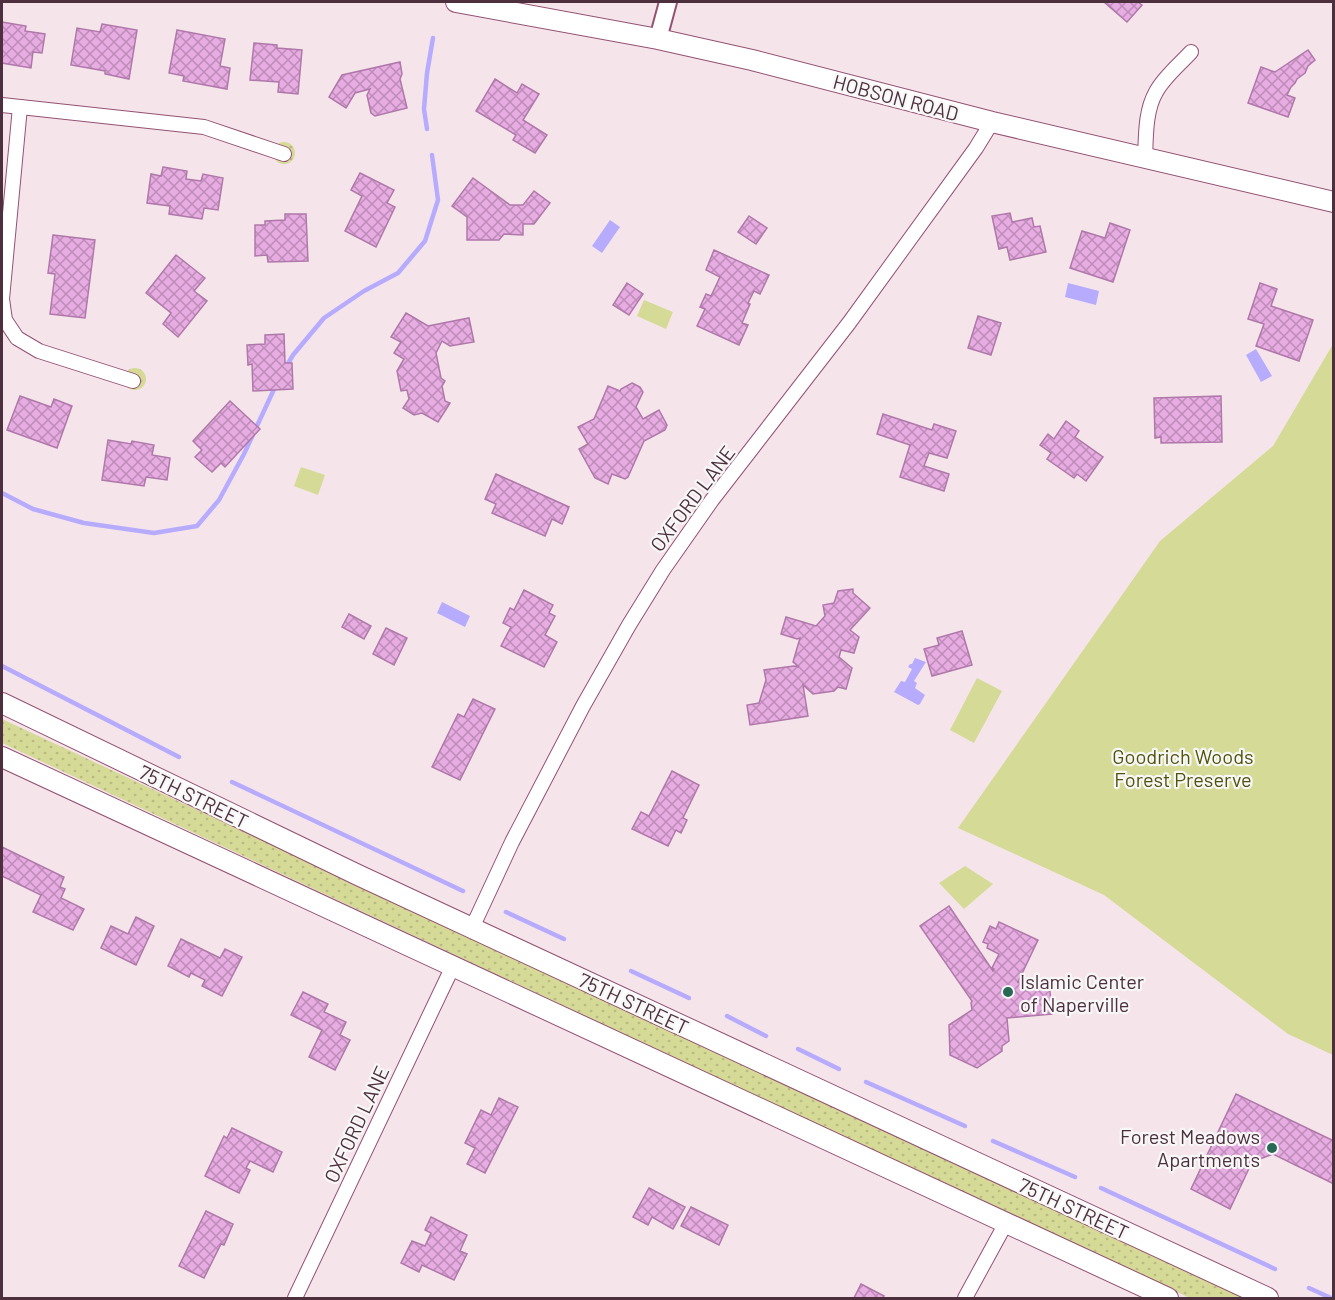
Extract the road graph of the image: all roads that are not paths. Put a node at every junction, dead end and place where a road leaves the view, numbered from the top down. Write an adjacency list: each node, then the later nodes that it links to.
1 (456, 2): 3 (main road, HOBSON ROAD)
2 (668, 2): 3 (street)
3 (658, 39): 7 (main road, HOBSON ROAD)
4 (1191, 52): 9 (street)
5 (2, 105): 6 (street)
6 (20, 107): 8 (street); 11 (street)
7 (992, 122): 9 (main road, HOBSON ROAD); 14 (street, OXFORD LANE)
8 (284, 154)
9 (1145, 159): 10 (main road, HOBSON ROAD)
10 (1334, 202)
11 (133, 381)
12 (2, 703): 14 (main road, 75TH STREET)
13 (2, 756): 15 (main road)
14 (472, 928): 20 (main road, 75TH STREET)
15 (453, 966): 16 (main road); 17 (street, OXFORD LANE)
16 (1005, 1223): 18 (street); 19 (main road)
17 (295, 1299)
18 (965, 1299)
19 (1168, 1299)
20 (1268, 1299)

